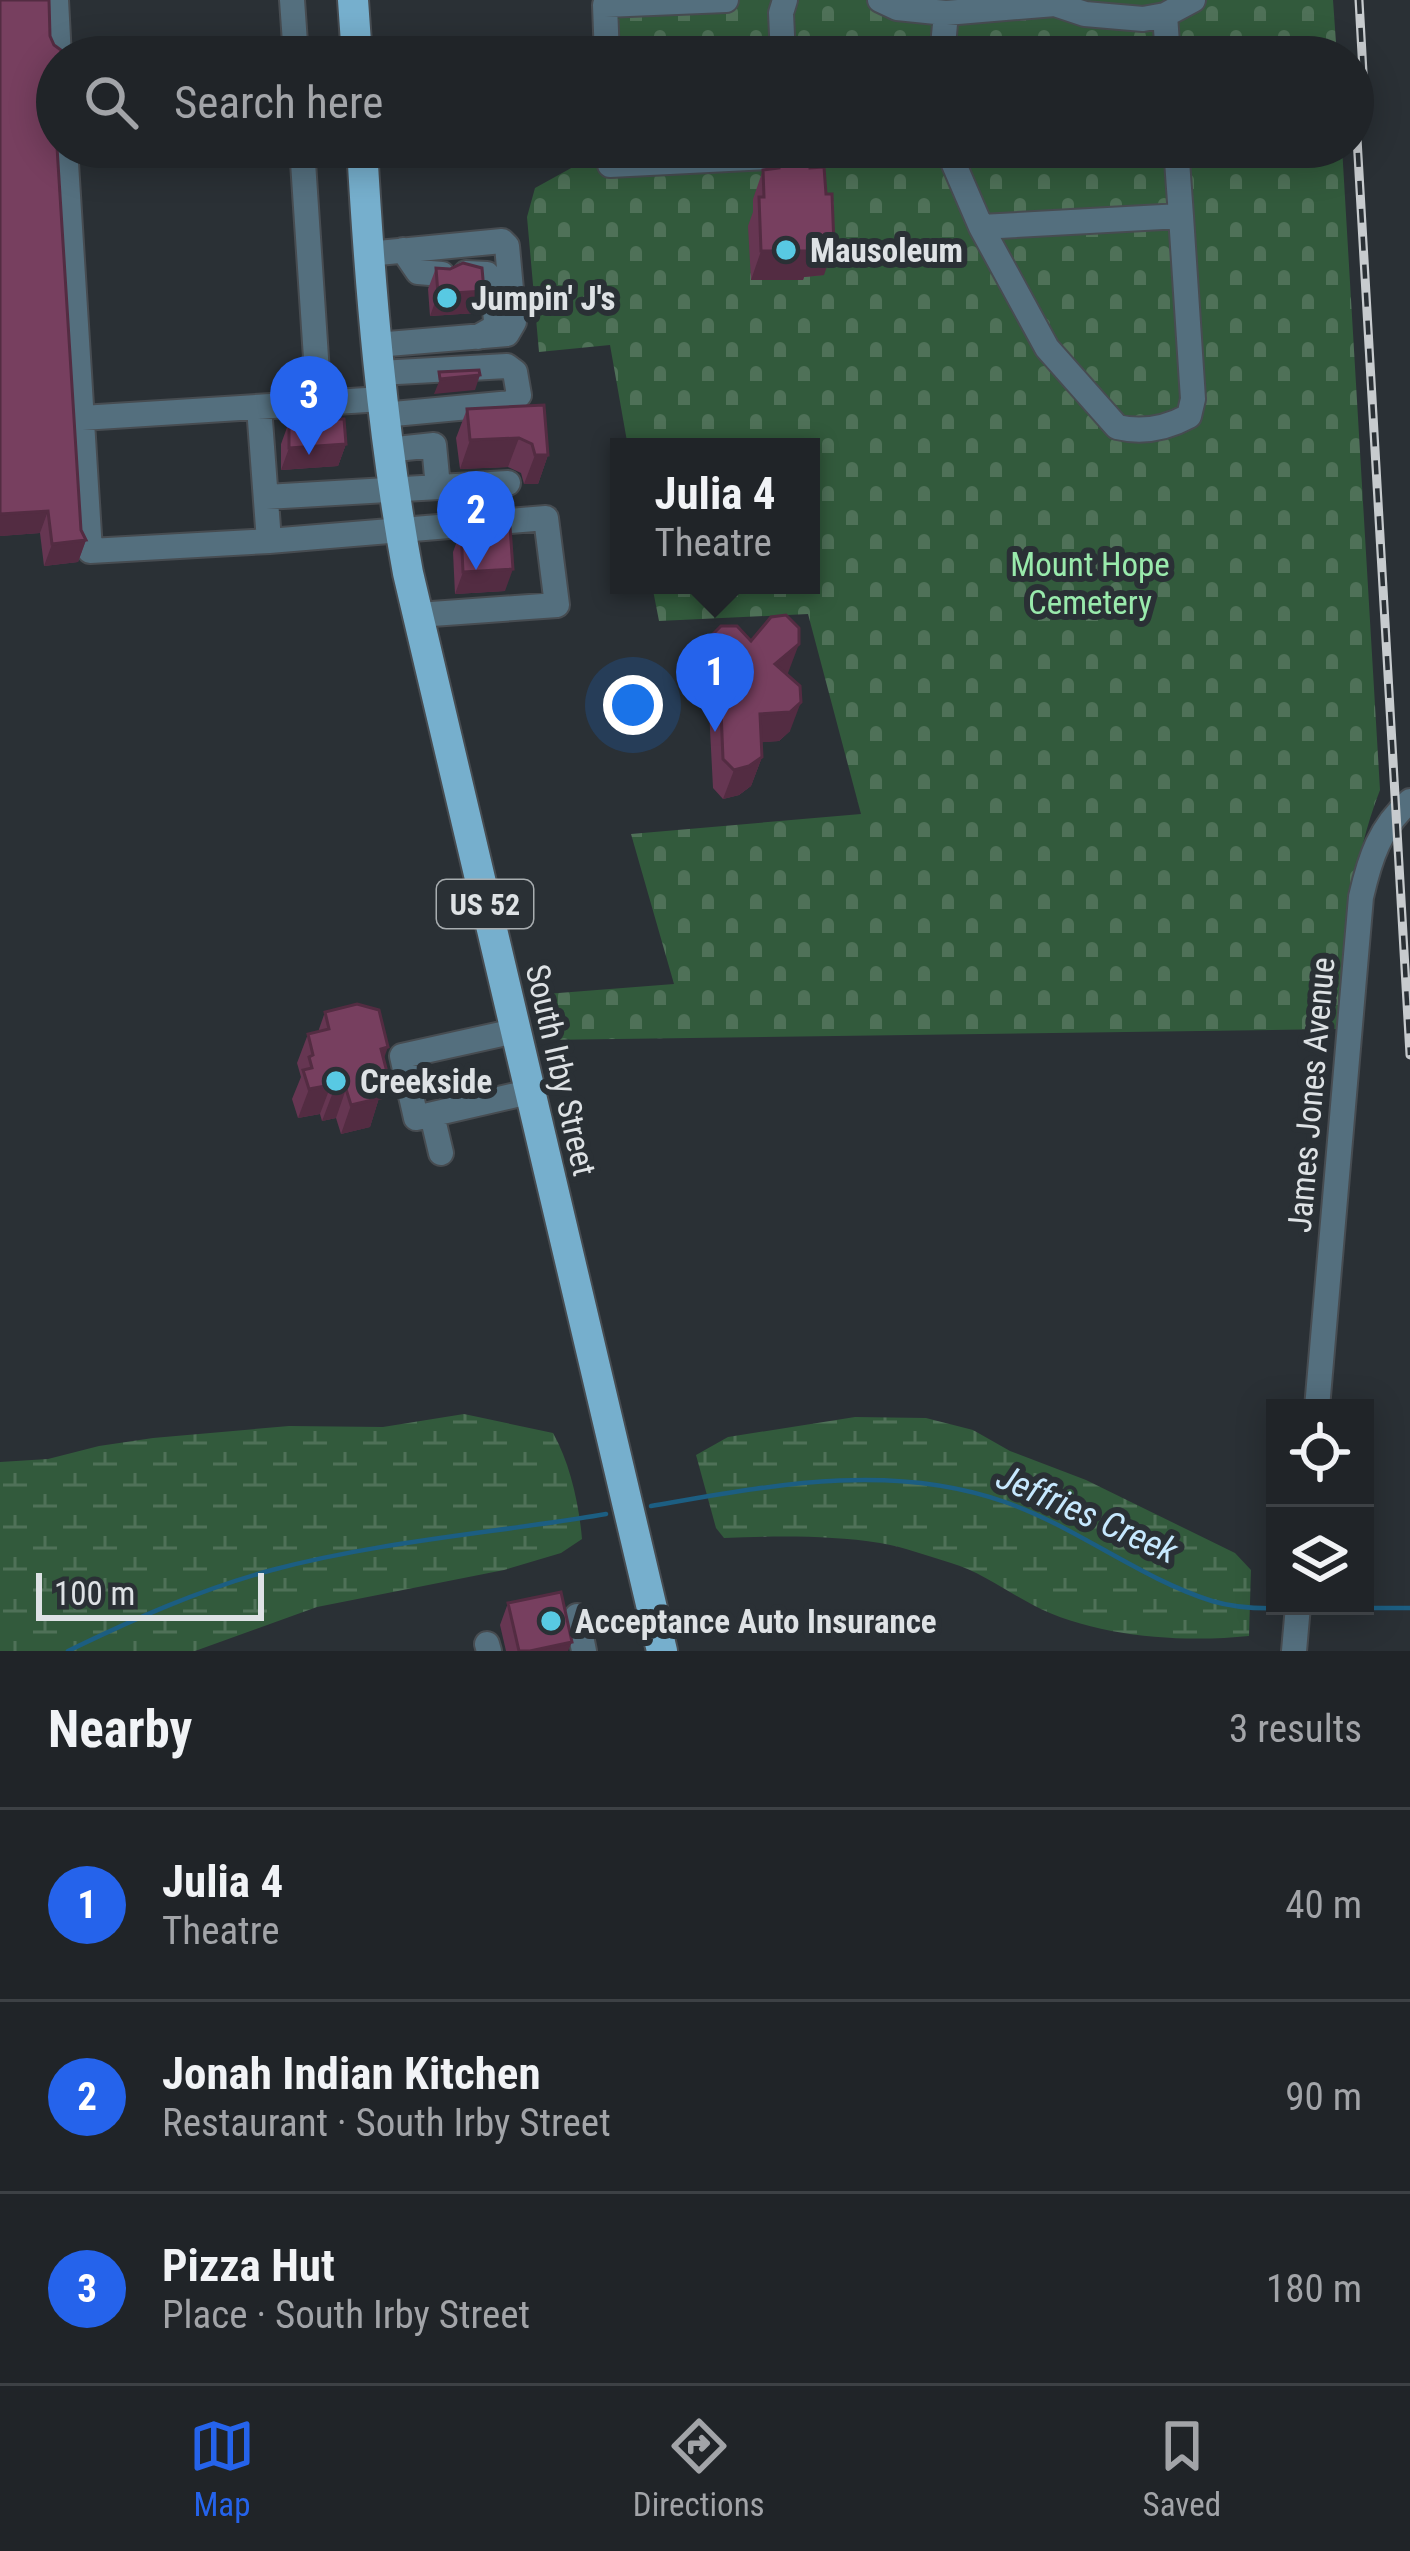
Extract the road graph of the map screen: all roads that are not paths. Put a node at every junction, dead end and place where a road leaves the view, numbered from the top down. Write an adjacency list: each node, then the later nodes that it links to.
1 (56, 0): 12 (street)
2 (292, 0): 13 (street)
3 (353, 0): 14 (main road)
4 (726, 0): 9 (street)
5 (785, 0): 16 (street)
6 (1193, 0): 11 (street)
7 (883, 1): 10 (street)
8 (1054, 2): 10 (street); 11 (street)
9 (606, 3): 15 (street)
10 (946, 13): 17 (street)
11 (1165, 15): 18 (street)
12 (58, 36)
13 (295, 36)
14 (356, 36)
15 (607, 36)
16 (782, 36)
17 (944, 36)
18 (1166, 36)
19 (66, 168): 32 (street)
20 (303, 168): 30 (street)
21 (363, 168): 27 (main road, South Irby Street / US 52)
22 (956, 168): 25 (street)
23 (1178, 168): 24 (street)
24 (1181, 216): 25 (street); 25 (street)
25 (981, 227)
26 (404, 250): 27 (street); 28 (street); 28 (street)
27 (368, 254): 29 (main road, South Irby Street / US 52)
28 (476, 338): 29 (street)
29 (380, 383): 29 (street); 30 (street); 33 (main road, South Irby Street / US 52)
30 (319, 404): 31 (street)
31 (259, 407): 32 (street); 37 (street)
32 (82, 418): 39 (street)
33 (387, 450): 35 (street); 36 (main road, South Irby Street / US 52)
34 (508, 483): 35 (street)
35 (437, 487): 36 (street)
36 (393, 489): 37 (street); 38 (main road, South Irby Street / US 52)
37 (266, 497): 39 (street)
38 (400, 529): 39 (street); 40 (main road, South Irby Street / US 52); 40 (street)
39 (268, 541)
40 (418, 615): 42 (main road, South Irby Street / US 52)
41 (1410, 801): 46 (street, James Jones Avenue)
42 (515, 1031): 43 (main road, South Irby Street / US 52); 44 (street)
43 (529, 1092): 44 (street); 49 (main road, South Irby Street / US 52)
44 (433, 1115): 45 (street)
45 (441, 1153)
46 (1318, 1399)
47 (1297, 1615): 51 (street)
48 (577, 1616): 50 (street)
49 (659, 1650)
50 (584, 1651)
51 (1294, 1651)

